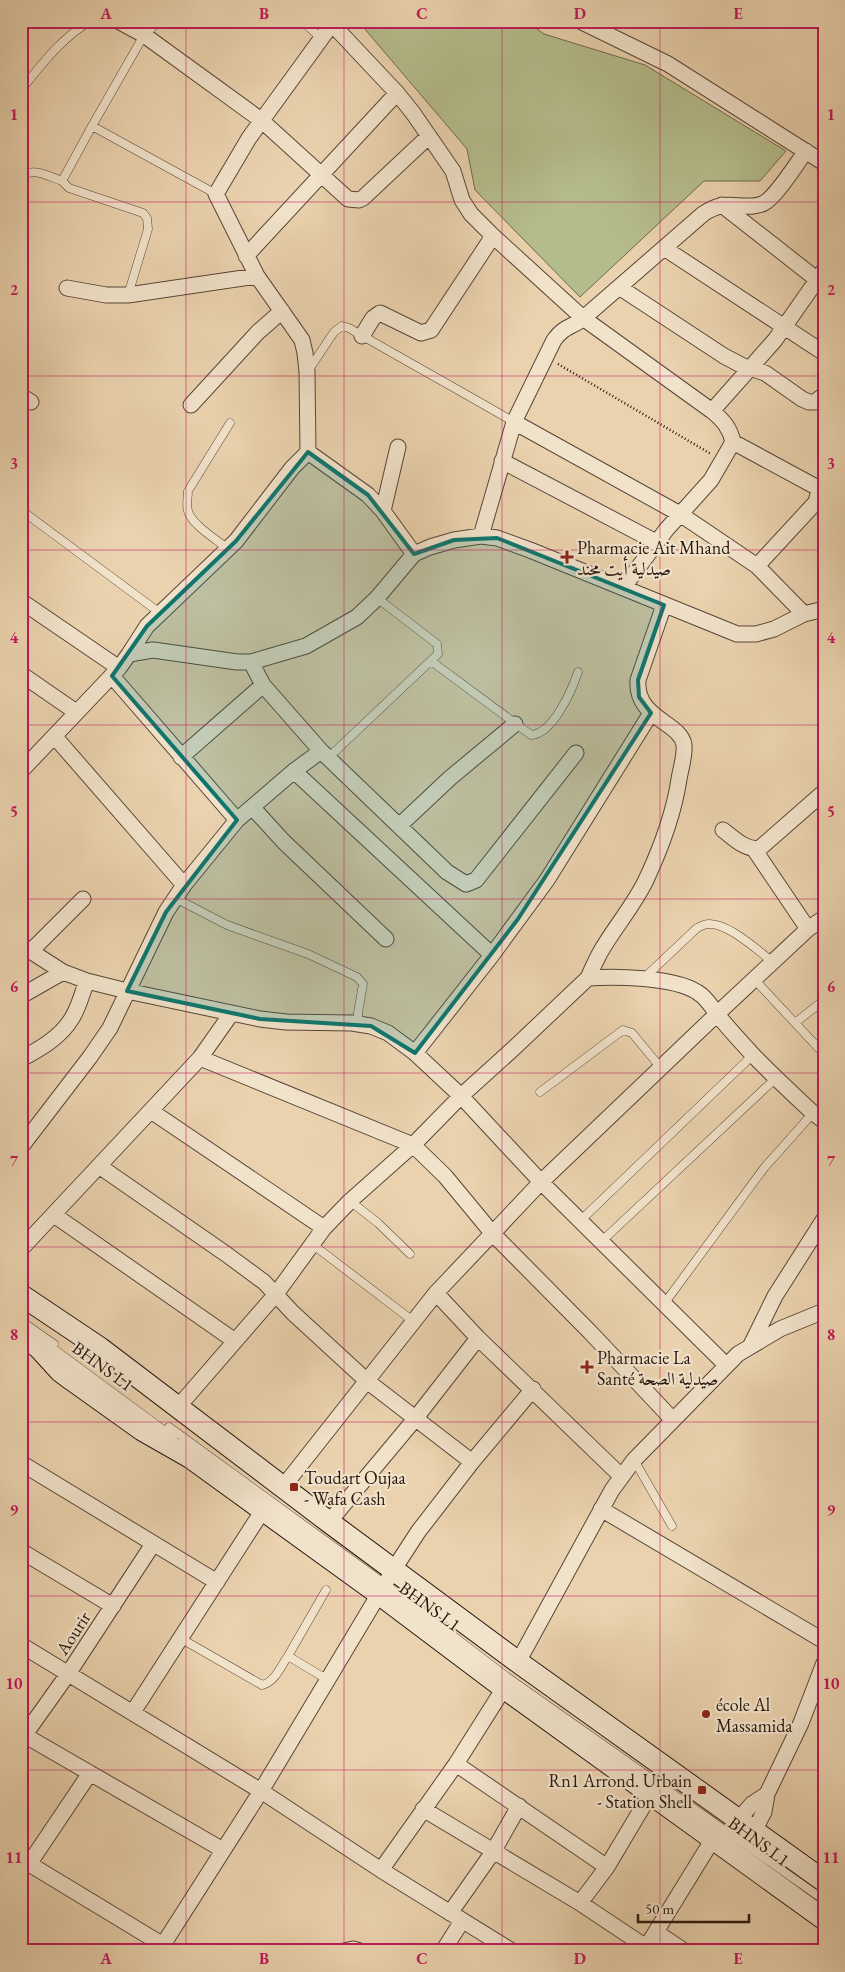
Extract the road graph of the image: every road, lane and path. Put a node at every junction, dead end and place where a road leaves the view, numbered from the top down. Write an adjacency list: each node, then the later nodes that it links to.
1 (91, 21): 9 (lane)
2 (118, 21): 7 (street)
3 (159, 21): 7 (lane)
4 (302, 21): 8 (lane)
5 (580, 21): 14 (street)
6 (333, 23): 8 (street); 10 (street)
7 (144, 35): 11 (street); 12 (lane)
8 (322, 40): 11 (street)
9 (21, 90)
10 (397, 93): 13 (street); 17 (street)
11 (261, 120): 17 (street); 19 (street)
12 (92, 126): 18 (lane); 19 (lane)
13 (429, 136): 17 (street); 21 (street)
14 (806, 150): 15 (street); 20 (street)
15 (824, 163)
16 (23, 172): 18 (lane)
17 (321, 175): 23 (street)
18 (62, 181): 28 (lane)
19 (216, 194): 23 (street)
20 (722, 205): 22 (street); 25 (street)
21 (493, 236): 30 (street); 32 (street)
22 (664, 248): 26 (street); 31 (street)
23 (246, 256): 24 (street)
24 (257, 276): 28 (street); 29 (street)
25 (821, 278): 31 (street)
26 (619, 287): 30 (street); 35 (street)
27 (67, 288): 28 (street)
28 (128, 295)
29 (282, 311): 36 (street); 38 (street)
30 (583, 318): 34 (street); 39 (street)
31 (784, 328): 33 (street); 35 (street)
32 (362, 336): 36 (lane); 40 (lane)
33 (824, 353)
34 (546, 356): 40 (street); 46 (path)
35 (750, 367): 37 (street); 39 (street)
36 (307, 372): 44 (street)
37 (824, 395)
38 (191, 405)
39 (712, 411): 42 (street)
40 (514, 422): 45 (street); 49 (street)
41 (230, 423): 52 (lane)
42 (734, 442): 46 (street); 54 (street)
43 (398, 446): 48 (street)
44 (308, 452): 48 (street); 52 (street)
45 (502, 461): 50 (street); 51 (street)
46 (723, 461): 49 (street)
47 (21, 510): 60 (lane)
48 (383, 511): 53 (street)
49 (680, 514): 51 (street); 54 (street)
50 (481, 536): 53 (street); 55 (street)
51 (656, 542): 55 (street)
52 (228, 548): 60 (street)
53 (414, 554): 56 (street)
54 (756, 566): 61 (street)
55 (623, 588): 58 (street)
56 (377, 598): 63 (street); 64 (lane)
57 (21, 601): 65 (street)
58 (664, 605): 61 (street); 70 (street)
59 (824, 609): 61 (street)
60 (160, 613): 62 (street)
61 (804, 614)
62 (129, 654): 63 (street); 65 (street)
63 (251, 662): 68 (street)
64 (431, 662): 71 (lane); 74 (lane)
65 (116, 672): 69 (street); 75 (street)
66 (578, 672): 71 (lane)
67 (21, 674): 69 (street)
68 (263, 685): 74 (street); 75 (street)
69 (76, 712): 72 (street)
70 (651, 713): 91 (street); 94 (street)
71 (515, 724): 81 (street)
72 (55, 737): 76 (street); 84 (street)
73 (576, 753): 81 (street)
74 (325, 754): 77 (street); 81 (street)
75 (182, 758): 80 (street)
76 (21, 771)
77 (294, 771): 79 (street); 91 (street)
78 (824, 792): 83 (street)
79 (252, 807): 80 (street); 89 (street)
80 (237, 820): 84 (street)
81 (398, 826)
82 (723, 830): 83 (street)
83 (754, 849): 88 (street)
84 (184, 885): 85 (street)
85 (175, 898): 98 (street); 104 (lane)
86 (83, 900): 90 (street)
87 (824, 918): 88 (street)
88 (808, 929): 92 (street)
89 (386, 940)
90 (26, 948): 93 (street)
91 (492, 955): 105 (street)
92 (773, 962): 95 (lane); 96 (street)
93 (63, 972): 97 (street); 99 (street)
94 (588, 978): 95 (street); 113 (street)
95 (643, 979): 102 (street)
96 (754, 979): 102 (street); 103 (lane)
97 (87, 981): 98 (street); 109 (street)
98 (127, 991): 101 (street); 117 (street)
99 (21, 996)
100 (824, 1000): 103 (lane)
101 (231, 1014): 104 (street); 108 (street)
102 (717, 1014): 107 (street); 110 (street)
103 (796, 1023): 106 (lane)
104 (359, 1024): 105 (street)
105 (415, 1052): 113 (street)
106 (824, 1054)
107 (753, 1056): 111 (street); 123 (lane)
108 (200, 1058): 114 (street); 116 (street)
109 (21, 1059)
110 (661, 1068): 112 (lane); 119 (street)
111 (776, 1078): 115 (street); 126 (lane)
112 (540, 1092)
113 (461, 1096): 116 (street); 119 (street)
114 (151, 1111): 118 (street); 124 (street)
115 (819, 1117): 133 (lane)
116 (413, 1145): 120 (street); 125 (street)
117 (21, 1146)
118 (98, 1166): 121 (street); 131 (street)
119 (541, 1182): 123 (street); 125 (street)
120 (350, 1201): 124 (street); 129 (lane)
121 (54, 1215): 128 (street); 140 (street)
122 (824, 1219): 141 (street)
123 (581, 1220): 126 (street)
124 (324, 1228): 127 (street)
125 (493, 1234): 130 (street); 147 (street)
126 (602, 1241): 133 (street)
127 (312, 1244): 131 (street); 136 (lane)
128 (21, 1249)
129 (410, 1254)
130 (436, 1293): 136 (street); 139 (street)
131 (276, 1294): 140 (street); 143 (street)
132 (21, 1295): 145 (street)
133 (664, 1304): 142 (street)
134 (824, 1311): 141 (street)
135 (21, 1320): 160 (lane, BHNS L1)
136 (413, 1321): 143 (street)
137 (21, 1325): 160 (lane, BHNS L1)
138 (21, 1334): 154 (street)
139 (478, 1338): 144 (street); 146 (street)
140 (235, 1341): 145 (street)
141 (752, 1345): 142 (street)
142 (726, 1365): 147 (street)
143 (368, 1381): 146 (street); 152 (street)
144 (533, 1389): 149 (street); 151 (street)
145 (178, 1407): 152 (street)
146 (415, 1419): 149 (street); 155 (street)
147 (673, 1420): 148 (street)
148 (634, 1460): 151 (street); 156 (lane)
149 (472, 1462): 160 (street)
150 (21, 1463): 157 (street)
151 (621, 1476): 153 (street)
152 (283, 1488): 155 (street)
153 (601, 1509): 164 (street); 167 (street)
154 (263, 1510): 159 (street); 160 (street)
155 (330, 1522): 160 (street)
156 (672, 1526)
157 (153, 1544): 159 (street); 162 (street, Aourir)
158 (21, 1551): 162 (street)
159 (217, 1582): 163 (street)
160 (385, 1584): 167 (street); 170 (street); 171 (street); 188 (lane, BHNS L1); 190 (lane, BHNS L1)
161 (326, 1590): 166 (lane)
162 (113, 1606): 169 (street, Aourir)
163 (180, 1638): 166 (lane); 172 (street)
164 (824, 1641)
165 (21, 1644): 169 (street)
166 (288, 1656): 170 (lane)
167 (518, 1662): 180 (street)
168 (824, 1663): 180 (street)
169 (68, 1674): 172 (street); 173 (street, Aourir)
170 (328, 1680): 176 (street)
171 (504, 1688): 174 (street); 177 (street)
172 (133, 1712): 176 (street)
173 (23, 1738): 175 (street)
174 (456, 1764): 178 (street); 179 (street)
175 (90, 1773): 182 (street); 184 (street)
176 (261, 1791): 182 (street); 186 (street)
177 (651, 1793): 181 (street); 185 (street)
178 (518, 1806): 183 (street); 185 (street)
179 (424, 1809): 183 (street); 186 (street)
180 (746, 1825): 187 (street)
181 (713, 1840): 192 (street); 193 (street)
182 (223, 1850): 194 (street)
183 (493, 1852): 189 (street); 191 (street)
184 (25, 1862): 194 (street)
185 (607, 1867): 189 (street)
186 (381, 1870): 191 (street)
187 (824, 1881)
188 (824, 1900)
189 (580, 1903): 195 (street)
190 (824, 1907)
191 (456, 1917): 198 (street); 199 (street)
192 (824, 1919)
193 (656, 1932): 195 (street); 200 (street)
194 (161, 1948)
195 (645, 1949)
196 (344, 1951): 197 (street)
197 (360, 1951)
198 (443, 1951)
199 (512, 1951)
200 (684, 1951)

